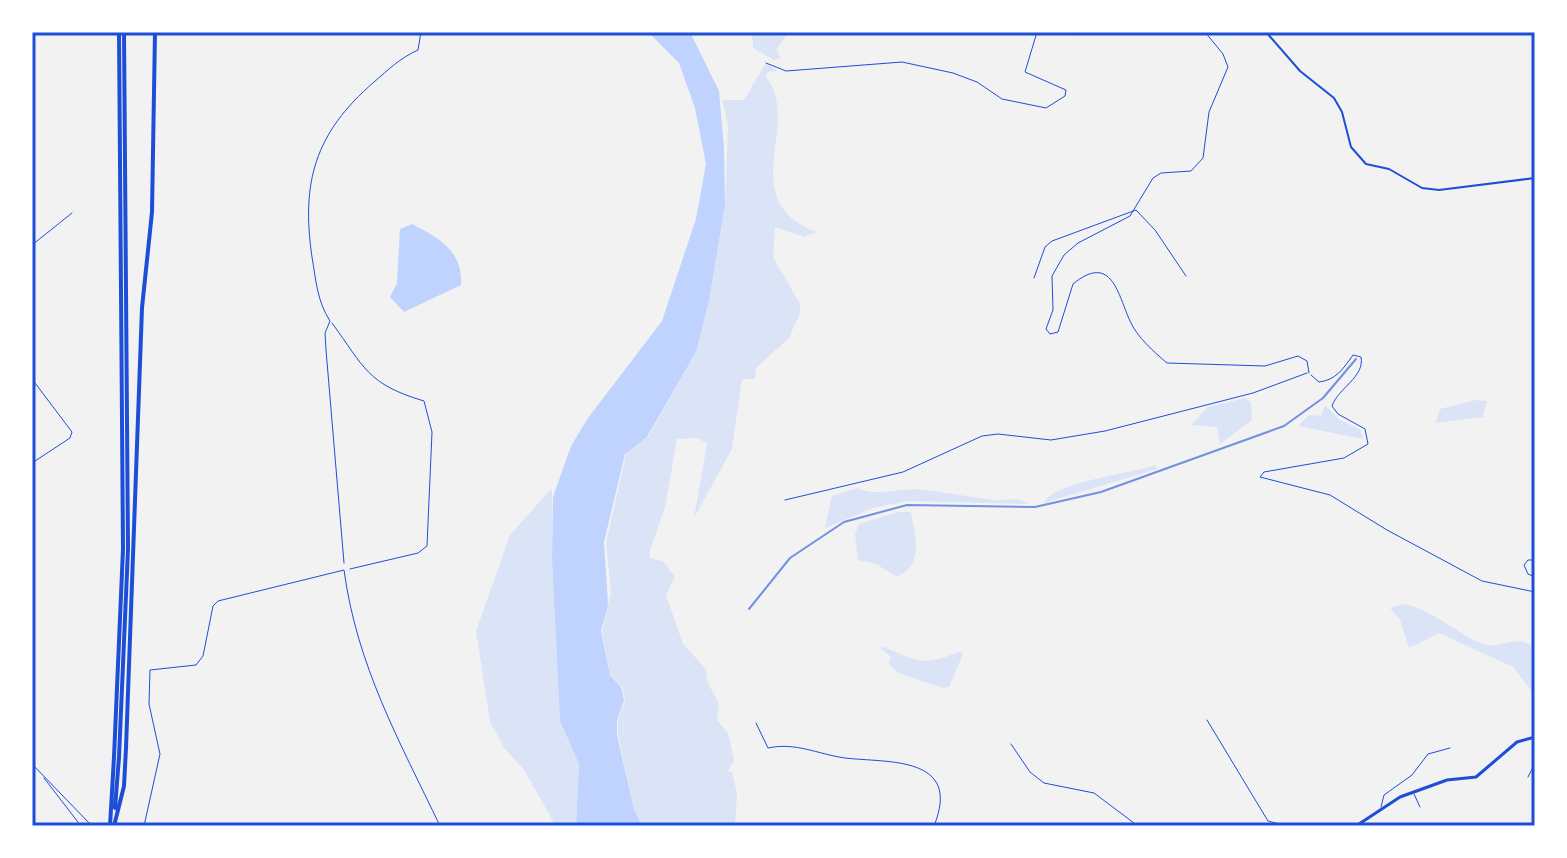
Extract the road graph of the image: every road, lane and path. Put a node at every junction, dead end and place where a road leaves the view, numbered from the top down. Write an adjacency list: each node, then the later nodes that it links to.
1 (122, 32): 38 (highway)
2 (155, 32): 38 (highway)
3 (421, 32): 14 (path)
4 (1037, 32): 7 (street)
5 (1205, 32): 9 (street)
6 (1266, 32): 8 (street)
7 (766, 63)
8 (1535, 178)
9 (1136, 210): 12 (street); 13 (street); 15 (street)
10 (72, 213): 11 (street)
11 (32, 245)
12 (1186, 276)
13 (1034, 278)
14 (330, 321): 20 (path); 21 (path)
15 (1309, 373): 18 (street); 23 (street)
16 (32, 379): 17 (street)
17 (32, 463)
18 (785, 500)
19 (1535, 560): 22 (street)
20 (350, 569)
21 (344, 570): 39 (street); 40 (street)
22 (1535, 577)
23 (1535, 592)
24 (1207, 720): 43 (street)
25 (756, 723): 41 (street)
26 (1535, 737): 33 (main road)
27 (1011, 744): 42 (street)
28 (1450, 748): 34 (street)
29 (1535, 763): 32 (street)
30 (32, 764): 31 (street)
31 (43, 776): 36 (street); 37 (street)
32 (1528, 777)
33 (1414, 791): 34 (main road); 35 (street)
34 (1381, 807): 44 (main road)
35 (1420, 807)
36 (81, 826)
37 (92, 826)
38 (113, 826)
39 (144, 826)
40 (440, 826)
41 (934, 826)
42 (1138, 826)
43 (1287, 826)
44 (1356, 826)

